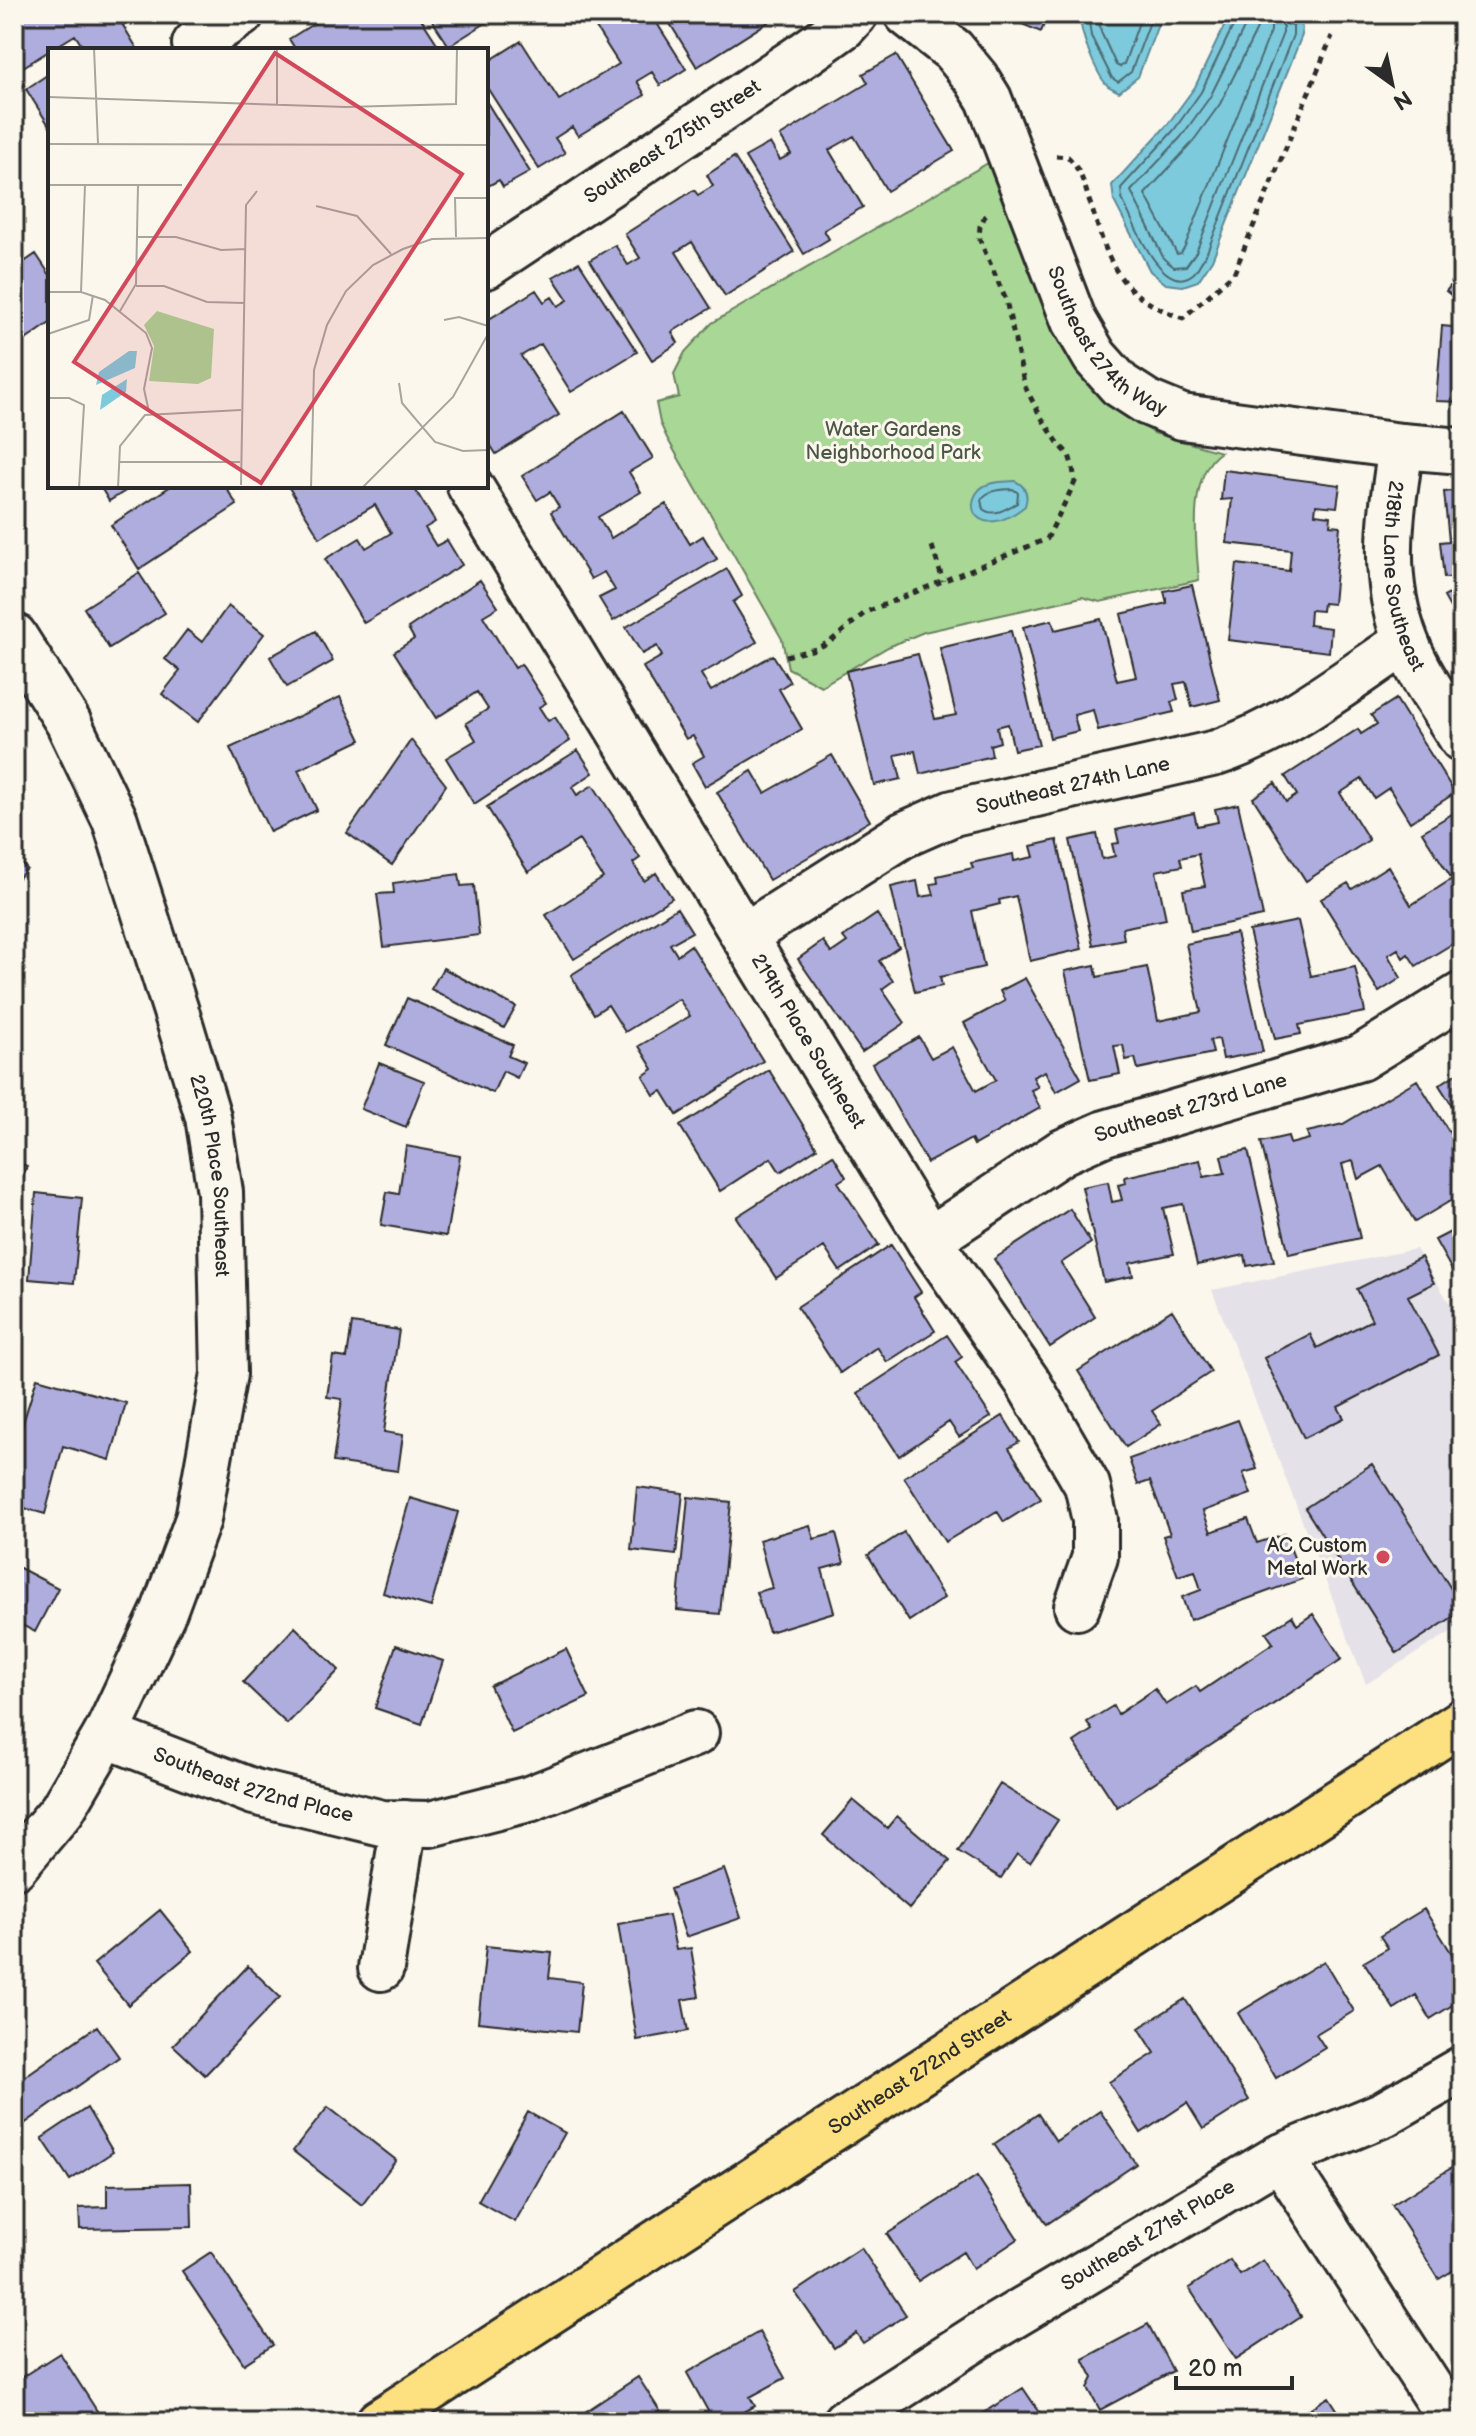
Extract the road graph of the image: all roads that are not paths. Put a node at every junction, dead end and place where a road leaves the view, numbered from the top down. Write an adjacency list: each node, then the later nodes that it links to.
1 (241, 14): 4 (street)
2 (855, 14): 5 (street, Southeast 275th Street)
3 (907, 14): 6 (street, Southeast 274th Way)
4 (189, 36)
5 (488, 265)
6 (1401, 446): 7 (street, Southeast 274th Way); 10 (street, 218th Lane Southeast)
7 (1462, 451)
8 (471, 488): 12 (street, 219th Place Southeast)
9 (14, 636): 18 (street, 220th Place Southeast)
10 (1405, 642): 11 (street, 218th Lane Southeast); 12 (street, Southeast 274th Lane)
11 (1462, 739)
12 (744, 936): 14 (street, 219th Place Southeast)
13 (1462, 995): 14 (street, Southeast 273rd Lane)
14 (929, 1240): 15 (street, 219th Place Southeast)
15 (1077, 1607)
16 (1462, 1722): 24 (main road, Southeast 272nd Street)
17 (696, 1733): 19 (street, Southeast 272nd Place)
18 (106, 1735): 19 (street, Southeast 272nd Place); 20 (street, 220th Place Southeast)
19 (404, 1823): 21 (street)
20 (14, 1867)
21 (381, 1968)
22 (1462, 2069): 23 (street, Southeast 271st Place)
23 (1280, 2157): 25 (street, Southeast 271st Place); 26 (street)
24 (379, 2422)
25 (845, 2422)
26 (1452, 2422)

